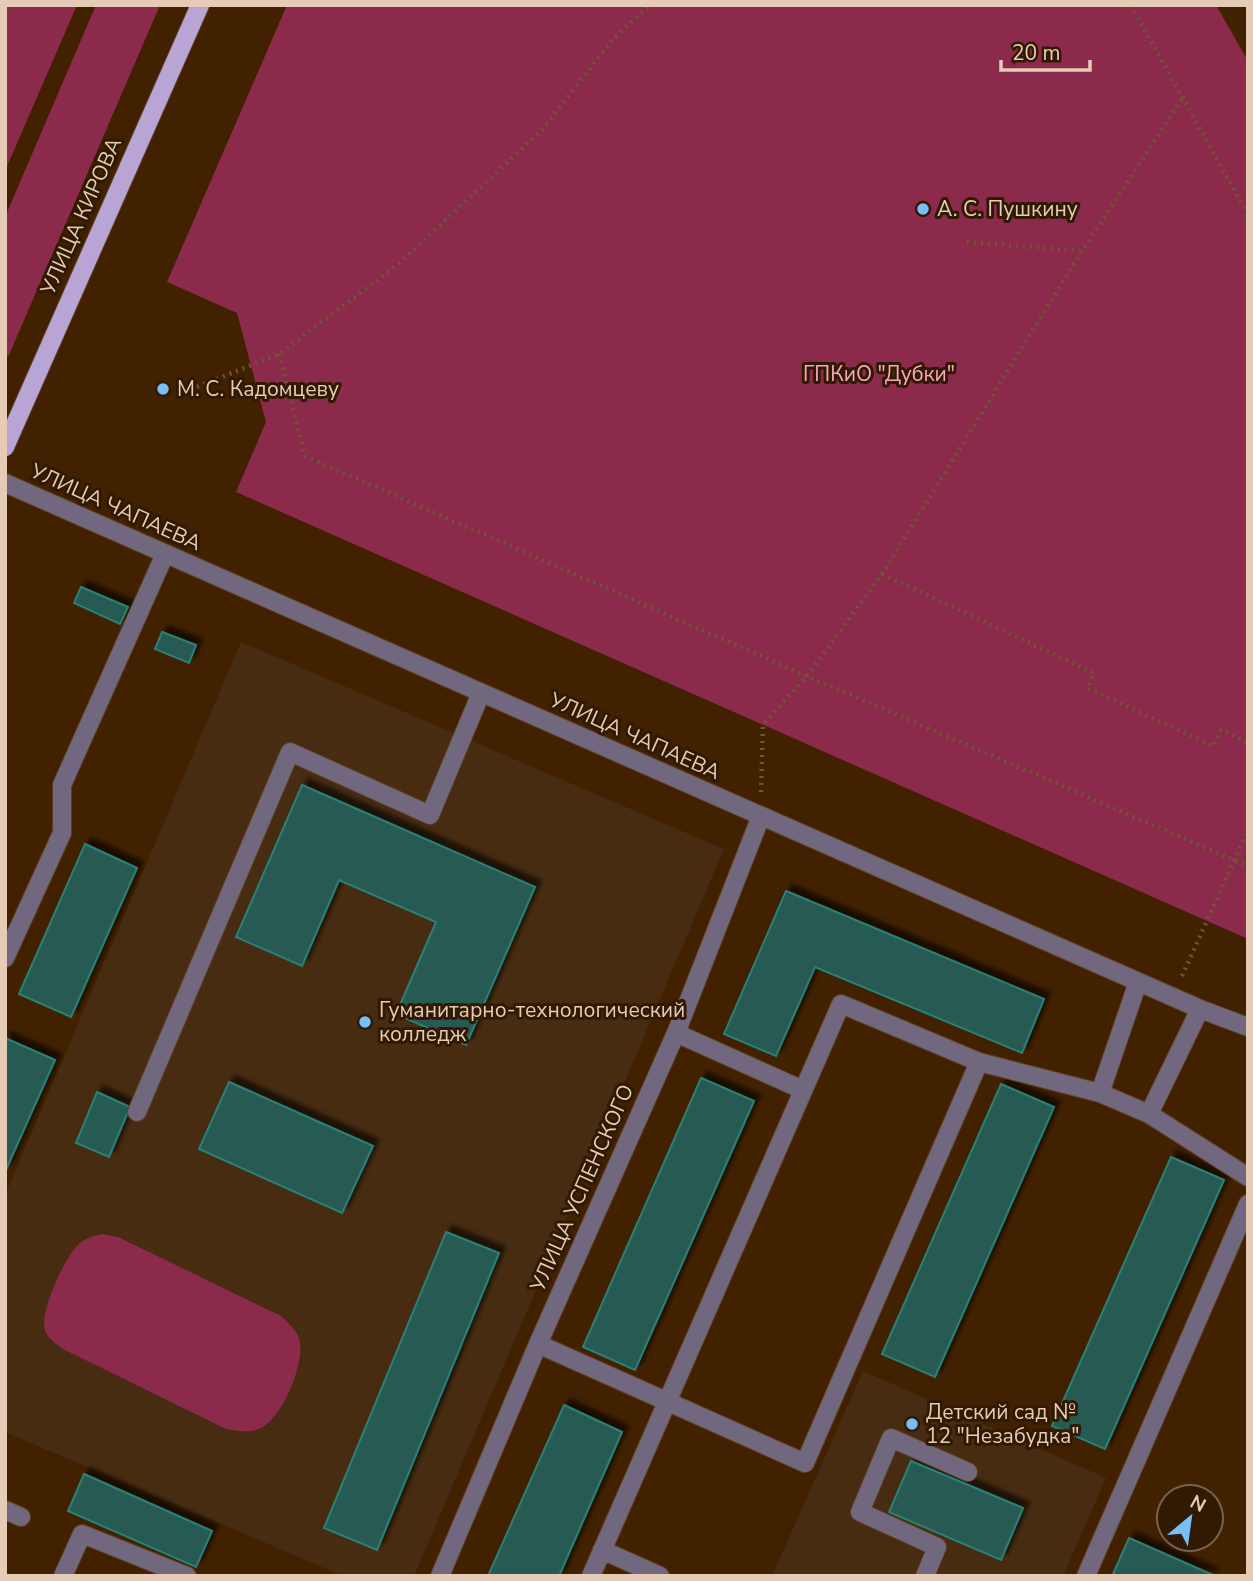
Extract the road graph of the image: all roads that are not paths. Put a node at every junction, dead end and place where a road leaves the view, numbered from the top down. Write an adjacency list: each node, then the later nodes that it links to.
1 (200, 5): 2 (main road, УЛИЦА КИРОВА)
2 (5, 447)
3 (5, 483): 4 (street, УЛИЦА ЧАПАЕВА)
4 (165, 554): 5 (street, УЛИЦА ЧАПАЕВА); 7 (street)
5 (481, 693): 6 (street, УЛИЦА ЧАПАЕВА); 15 (street)
6 (761, 816): 8 (street, УЛИЦА ЧАПАЕВА); 11 (street, УЛИЦА УСПЕНСКОГО)
7 (5, 958)
8 (1138, 982): 9 (street, УЛИЦА ЧАПАЕВА); 14 (street)
9 (1200, 1009): 10 (street, УЛИЦА ЧАПАЕВА); 16 (street)
10 (1248, 1027)
11 (676, 1032): 13 (street); 19 (street, УЛИЦА УСПЕНСКОГО)
12 (979, 1062): 13 (street); 14 (street); 20 (street)
13 (803, 1090): 20 (street)
14 (1100, 1093): 16 (street)
15 (137, 1112)
16 (1149, 1114): 17 (street)
17 (1248, 1177)
18 (1248, 1204): 29 (street)
19 (538, 1344): 20 (street); 25 (street, УЛИЦА УСПЕНСКОГО)
20 (667, 1402): 22 (street)
21 (968, 1472): 28 (street)
22 (602, 1550): 26 (street); 27 (street)
23 (64, 1576): 24 (street)
24 (187, 1576)
25 (440, 1576)
26 (591, 1576)
27 (660, 1576)
28 (925, 1576)
29 (1086, 1576)

